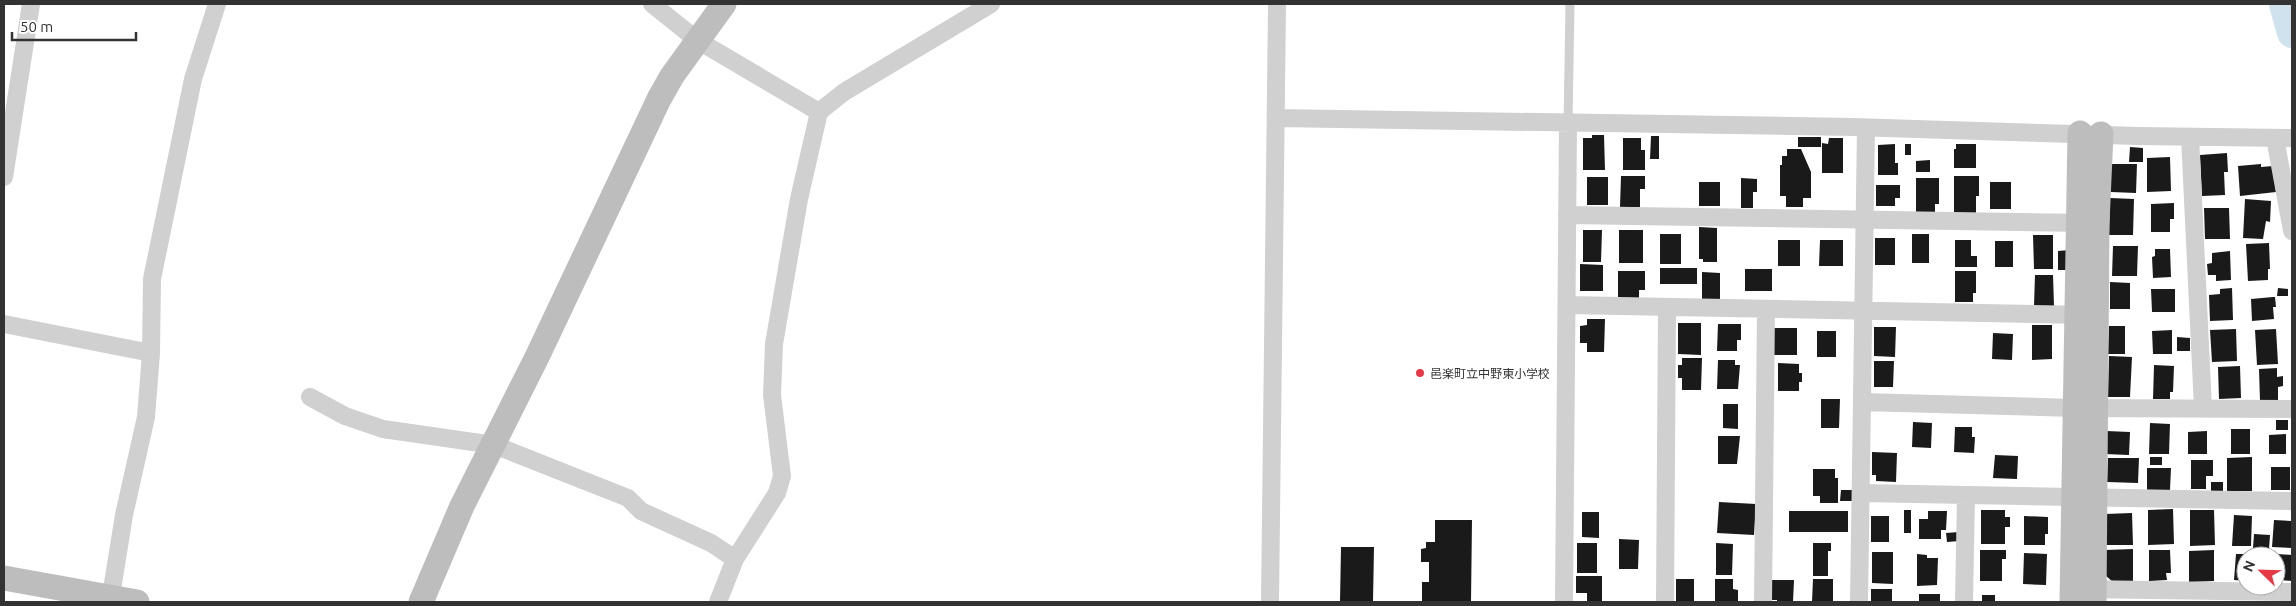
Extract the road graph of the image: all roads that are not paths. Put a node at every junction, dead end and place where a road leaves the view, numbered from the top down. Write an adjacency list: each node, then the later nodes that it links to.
1 (31, 4): 16 (street)
2 (217, 4): 27 (street)
3 (652, 4): 8 (street)
4 (724, 4): 8 (street)
5 (992, 4): 9 (street)
6 (1277, 4): 10 (street)
7 (1570, 4): 11 (lane)
8 (696, 40): 9 (street); 33 (street)
9 (819, 112): 38 (street)
10 (1276, 118): 11 (street); 46 (street)
11 (1568, 124): 12 (street); 17 (street)
12 (1866, 128): 13 (street); 18 (street)
13 (2091, 133): 14 (street); 19 (street)
14 (2190, 137): 15 (street); 31 (street)
15 (2286, 138): 20 (street)
16 (4, 178)
17 (1568, 215): 18 (street); 21 (street)
18 (1866, 219): 19 (street); 24 (street)
19 (2088, 223): 25 (street)
20 (2292, 231)
21 (1567, 305): 22 (street); 47 (street)
22 (1667, 307): 23 (street); 48 (street)
23 (1766, 309): 24 (street); 49 (street)
24 (1864, 310): 25 (street); 29 (street)
25 (2087, 314): 30 (street)
26 (4, 324): 27 (street)
27 (150, 353): 42 (street)
28 (310, 396): 33 (street)
29 (1862, 402): 30 (street); 34 (street)
30 (2086, 408): 31 (street); 36 (street)
31 (2203, 408): 32 (street)
32 (2292, 409)
33 (494, 445): 38 (street); 44 (street)
34 (1861, 494): 35 (street); 50 (street)
35 (1966, 496): 36 (street); 51 (street)
36 (2085, 498): 37 (street); 41 (street)
37 (2292, 501)
38 (735, 559): 45 (street)
39 (4, 578): 42 (street)
40 (2292, 592): 41 (street)
41 (2083, 596)
42 (110, 600): 43 (street)
43 (138, 602)
44 (421, 602)
45 (718, 602)
46 (1270, 602)
47 (1564, 602)
48 (1665, 602)
49 (1763, 602)
50 (1858, 602)
51 (1964, 602)

